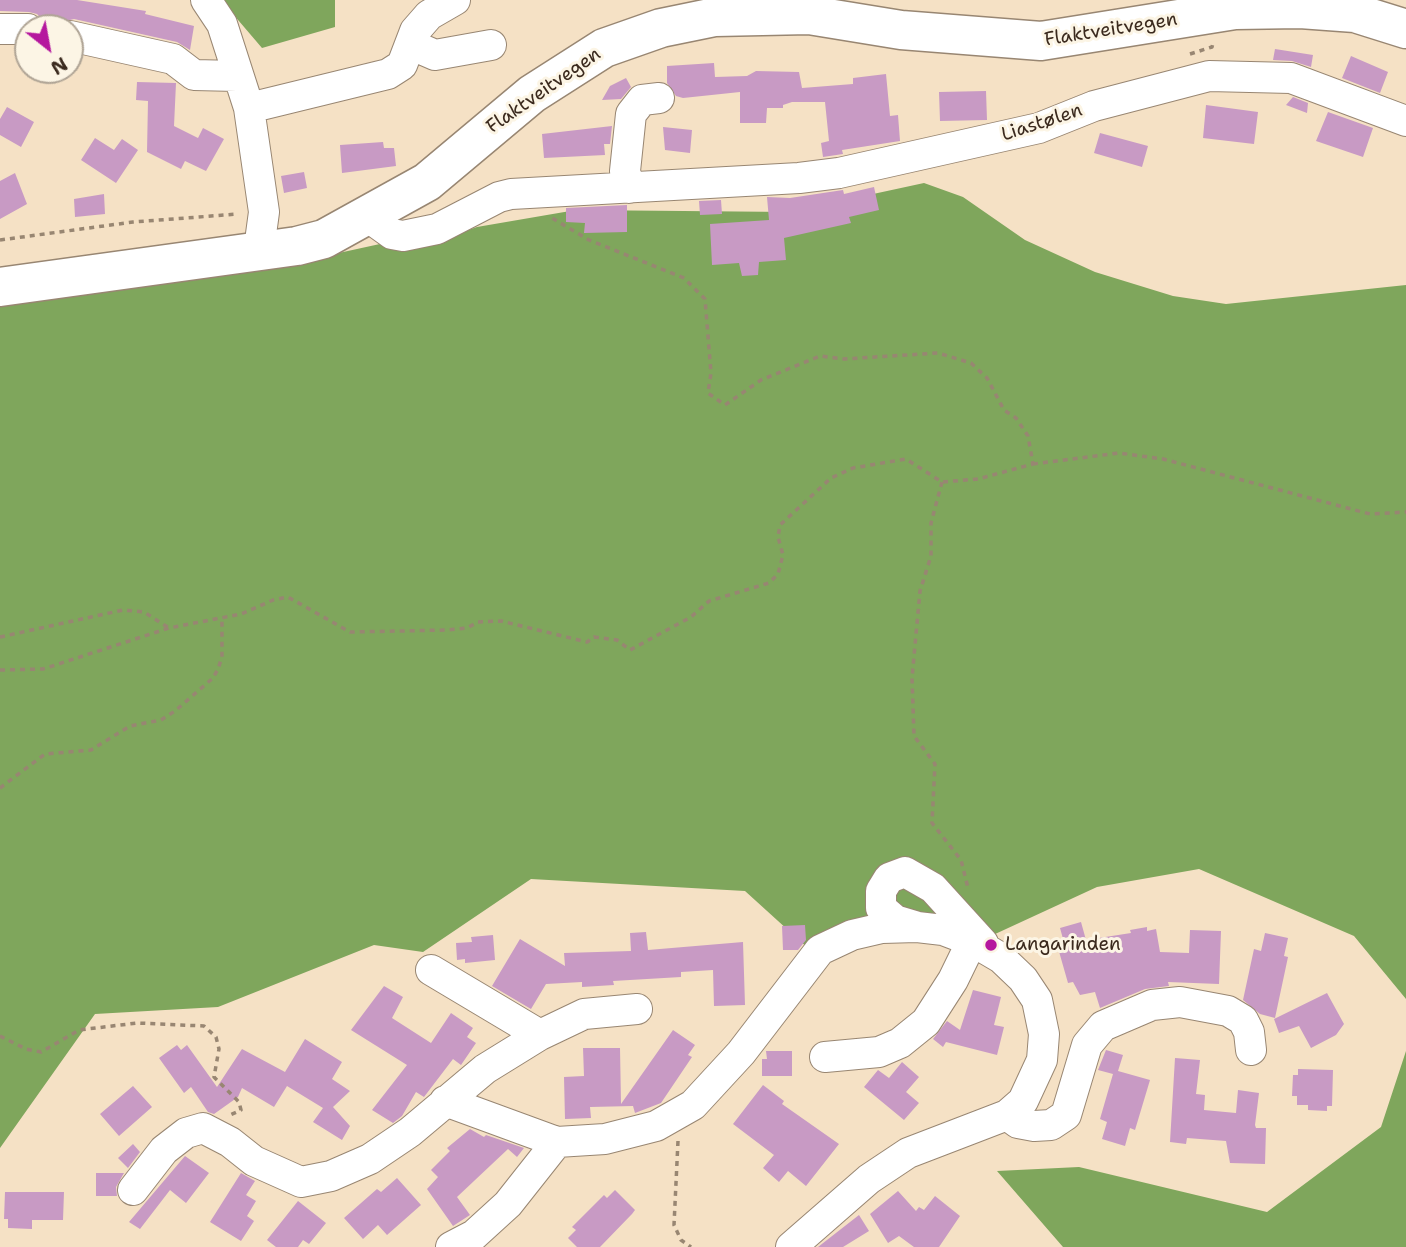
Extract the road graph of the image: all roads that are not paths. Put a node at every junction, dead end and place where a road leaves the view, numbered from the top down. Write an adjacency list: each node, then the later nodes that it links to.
1 (206, 0): 7 (street)
2 (455, 0): 5 (street)
3 (1406, 30): 12 (main road, Flaktveitvegen)
4 (84, 39): 7 (street)
5 (412, 45): 6 (street); 9 (street)
6 (491, 45)
7 (237, 76): 9 (street)
8 (659, 98): 11 (street)
9 (248, 108): 13 (street)
10 (1406, 121): 11 (street, Liastølen)
11 (629, 188): 12 (street, Liastølen)
12 (368, 216): 13 (main road, Flaktveitvegen)
13 (259, 249): 14 (main road, Flaktveitvegen)
14 (0, 287)
15 (917, 927): 16 (street); 16 (street); 24 (street)
16 (979, 942): 21 (street); 23 (street)
17 (431, 970): 19 (street)
18 (637, 1009): 19 (street)
19 (540, 1035): 22 (street)
20 (1251, 1050): 23 (street)
21 (825, 1057)
22 (445, 1101): 24 (street); 25 (street)
23 (1007, 1115): 27 (street)
24 (557, 1142): 26 (street)
25 (133, 1190)
26 (451, 1247)
27 (791, 1247)

